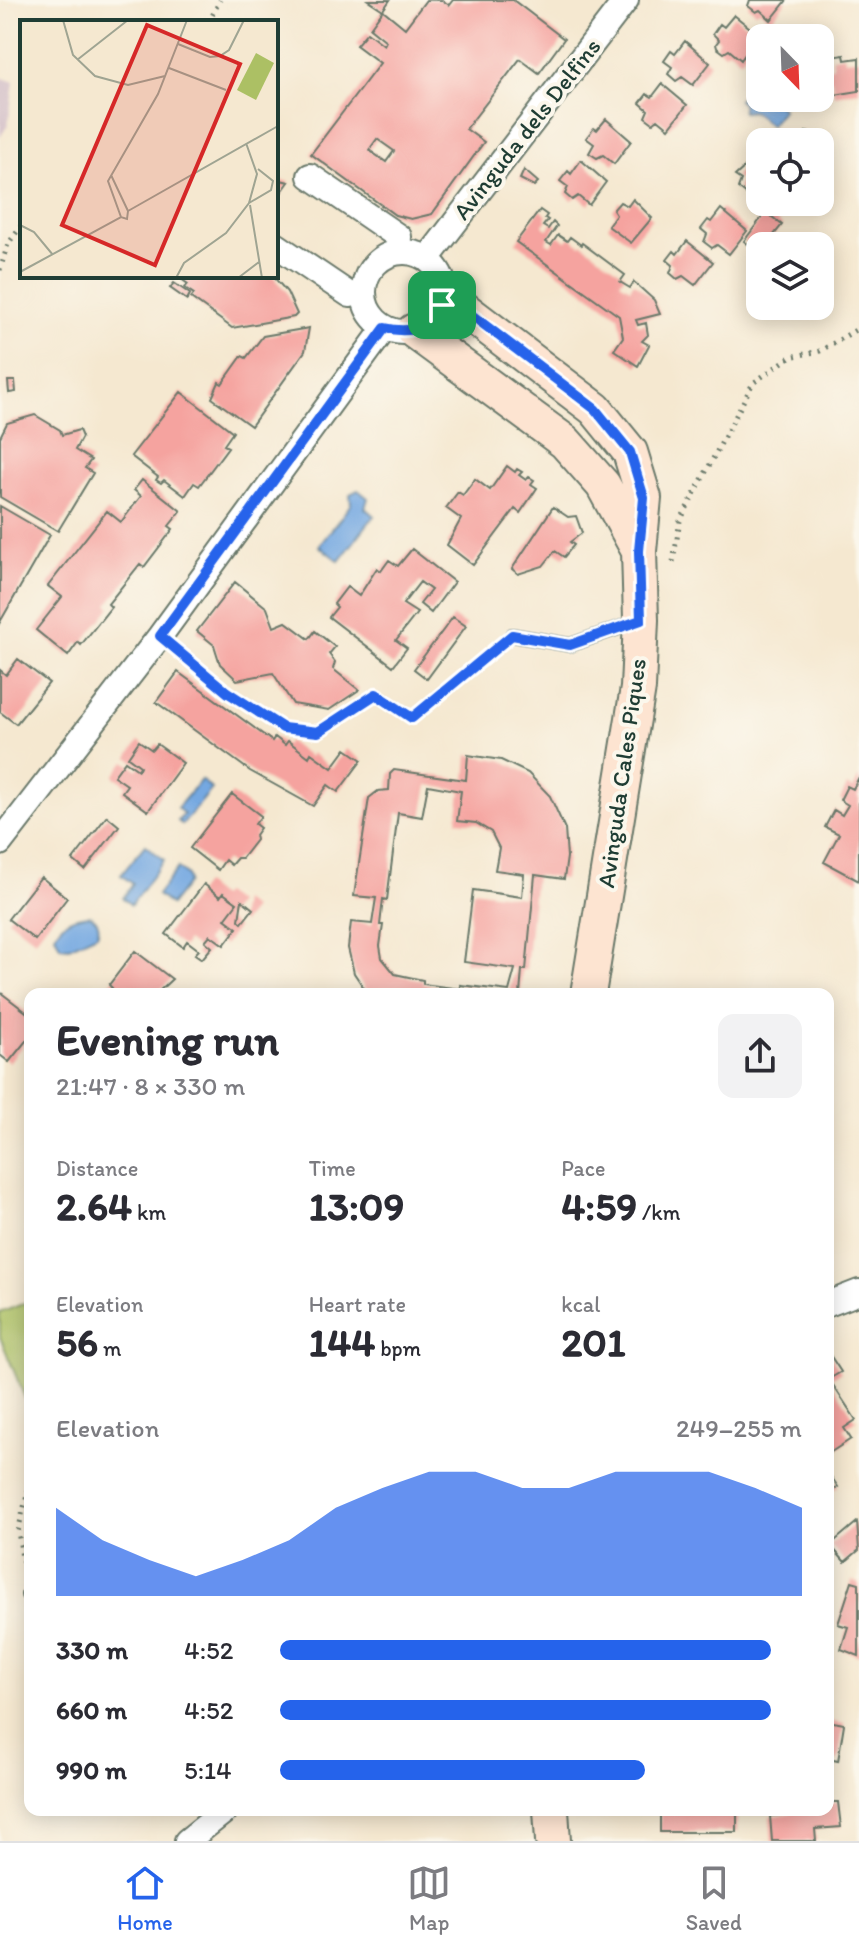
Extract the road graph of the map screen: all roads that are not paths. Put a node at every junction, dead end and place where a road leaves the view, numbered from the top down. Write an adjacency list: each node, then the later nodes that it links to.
1 (626, 0): 5 (street, Avinguda dels Delfins)
2 (310, 176): 4 (street)
3 (278, 246): 6 (street)
4 (398, 252): 5 (street); 6 (street)
5 (427, 259): 7 (street)
6 (364, 292): 8 (street)
7 (444, 294): 8 (street); 9 (street, Avinguda Cales Piques)
8 (399, 329): 9 (street, Avinguda Cales Piques); 12 (street)
9 (639, 551): 10 (street, Avinguda Cales Piques)
10 (641, 620): 11 (lane); 13 (street, Avinguda Cales Piques)
11 (512, 635)
12 (0, 843)
13 (589, 988)
14 (859, 1292): 15 (street)
15 (834, 1302)
16 (218, 1816): 18 (street)
17 (551, 1816): 19 (street)
18 (187, 1841)
19 (553, 1841)

